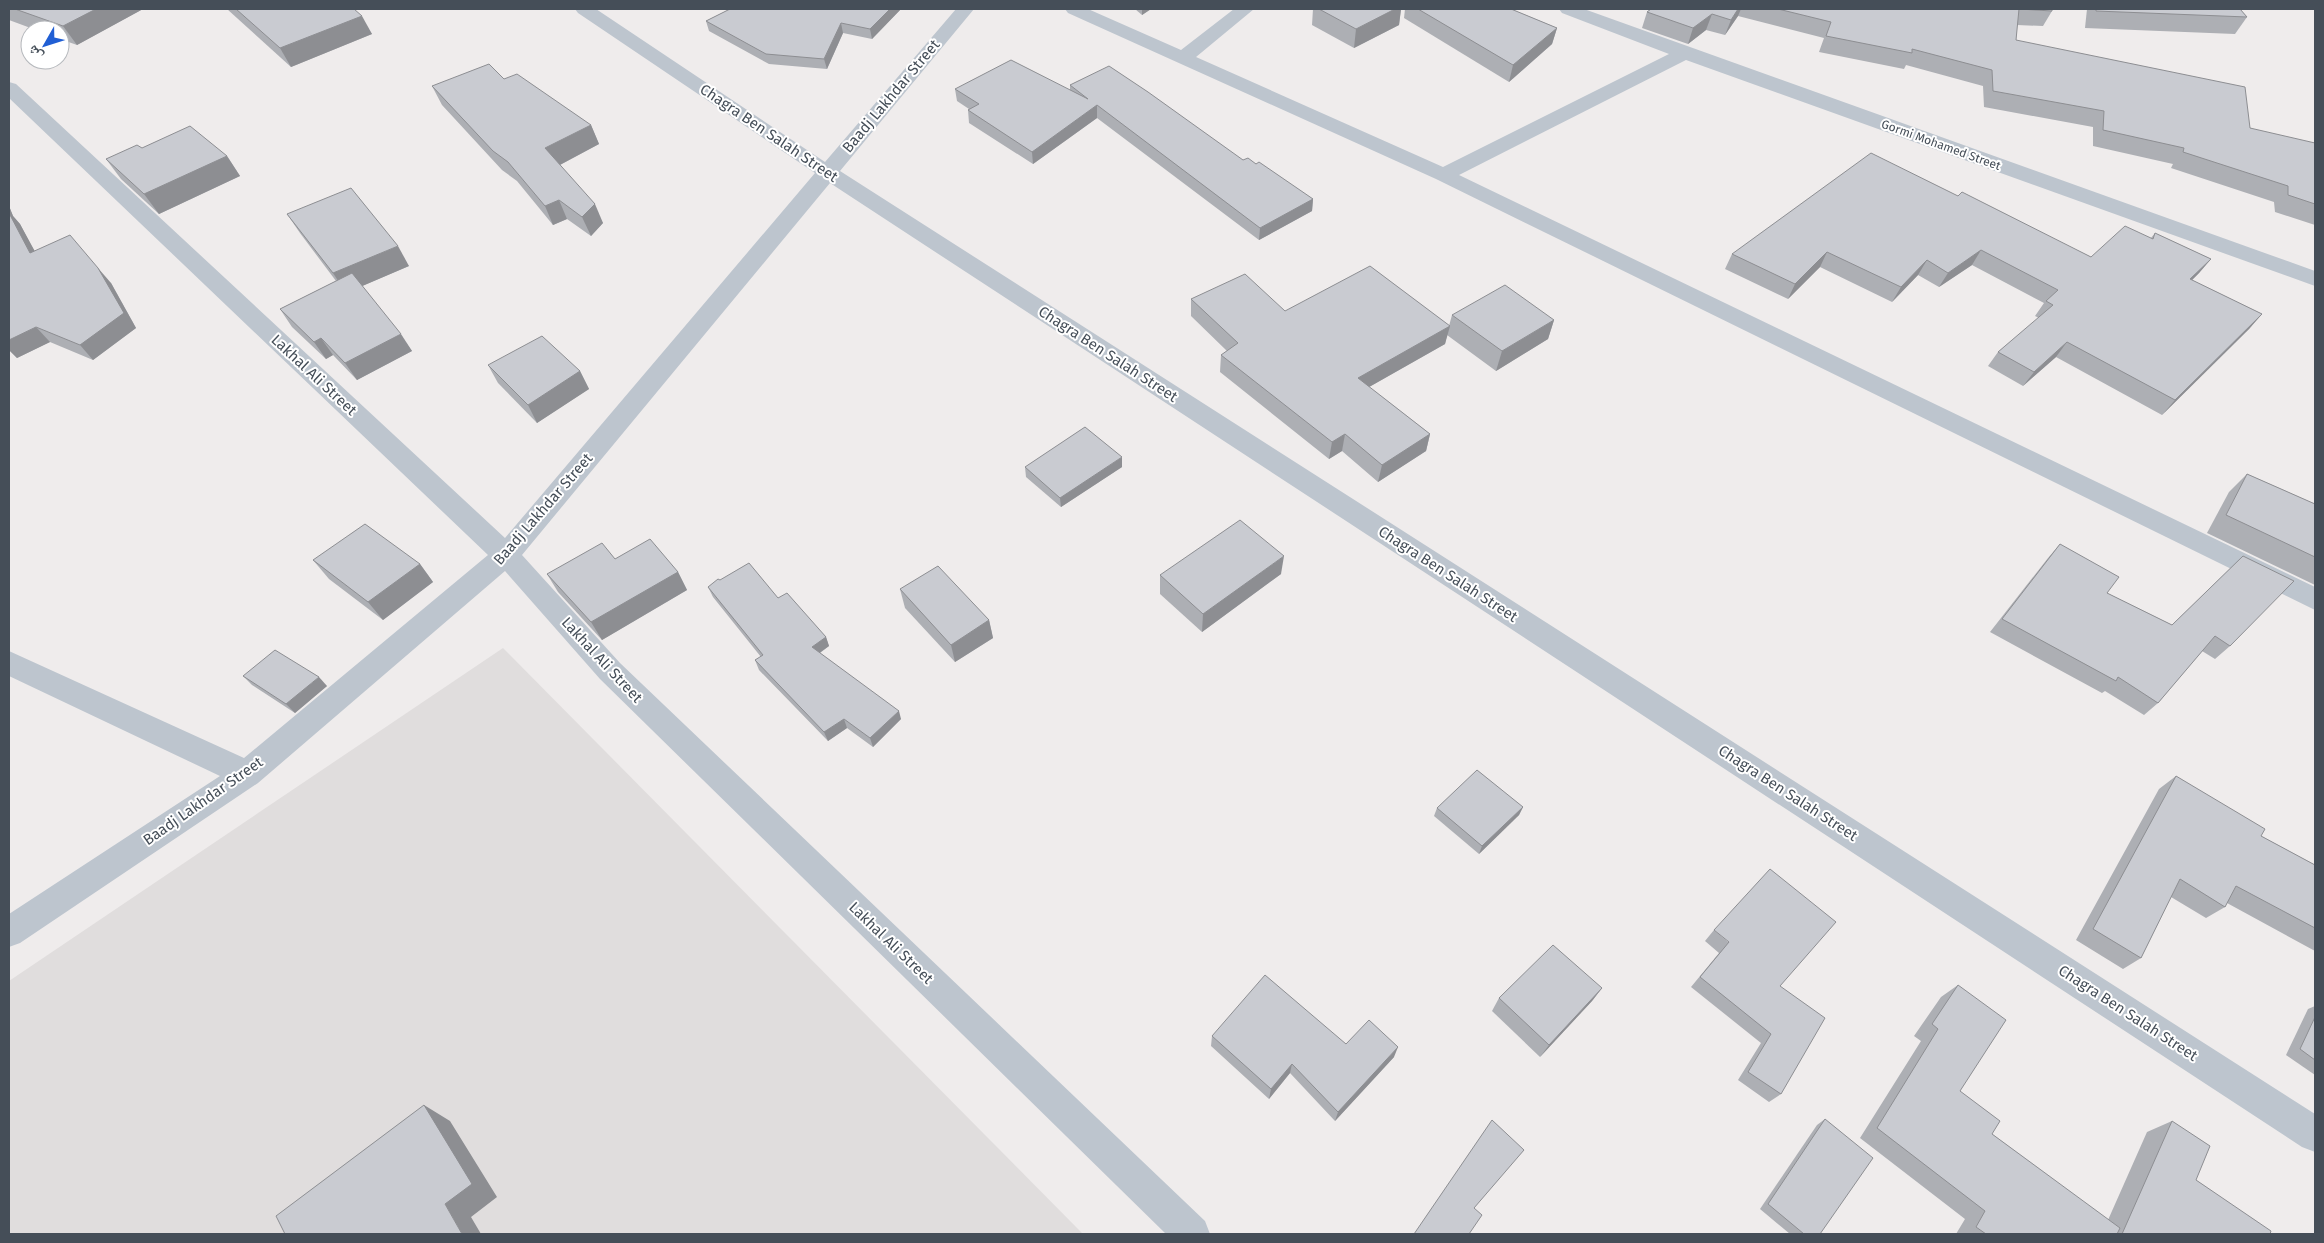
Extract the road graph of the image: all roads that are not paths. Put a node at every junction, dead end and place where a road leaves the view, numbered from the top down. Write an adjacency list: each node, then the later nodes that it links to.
1 (584, 9): 9 (street, Chagra Ben Salah Street)
2 (965, 9): 9 (street, Baadj Lakhdar Street)
3 (1074, 9): 7 (street)
4 (1245, 9): 7 (street)
5 (1568, 9): 6 (street, Gormi Mohamed Street)
6 (1685, 53): 10 (street); 11 (street, Gormi Mohamed Street)
7 (1184, 58): 10 (street)
8 (9, 88): 12 (street, Lakhal Ali Street)
9 (827, 172): 12 (street, Baadj Lakhdar Street); 17 (street, Chagra Ben Salah Street)
10 (1443, 175): 13 (street)
11 (2315, 279)
12 (506, 555): 15 (street, Baadj Lakhdar Street); 18 (street, Lakhal Ali Street)
13 (2315, 599)
14 (9, 663): 15 (street)
15 (247, 774): 16 (street, Baadj Lakhdar Street)
16 (9, 932)
17 (2315, 1134)
18 (1192, 1234)

